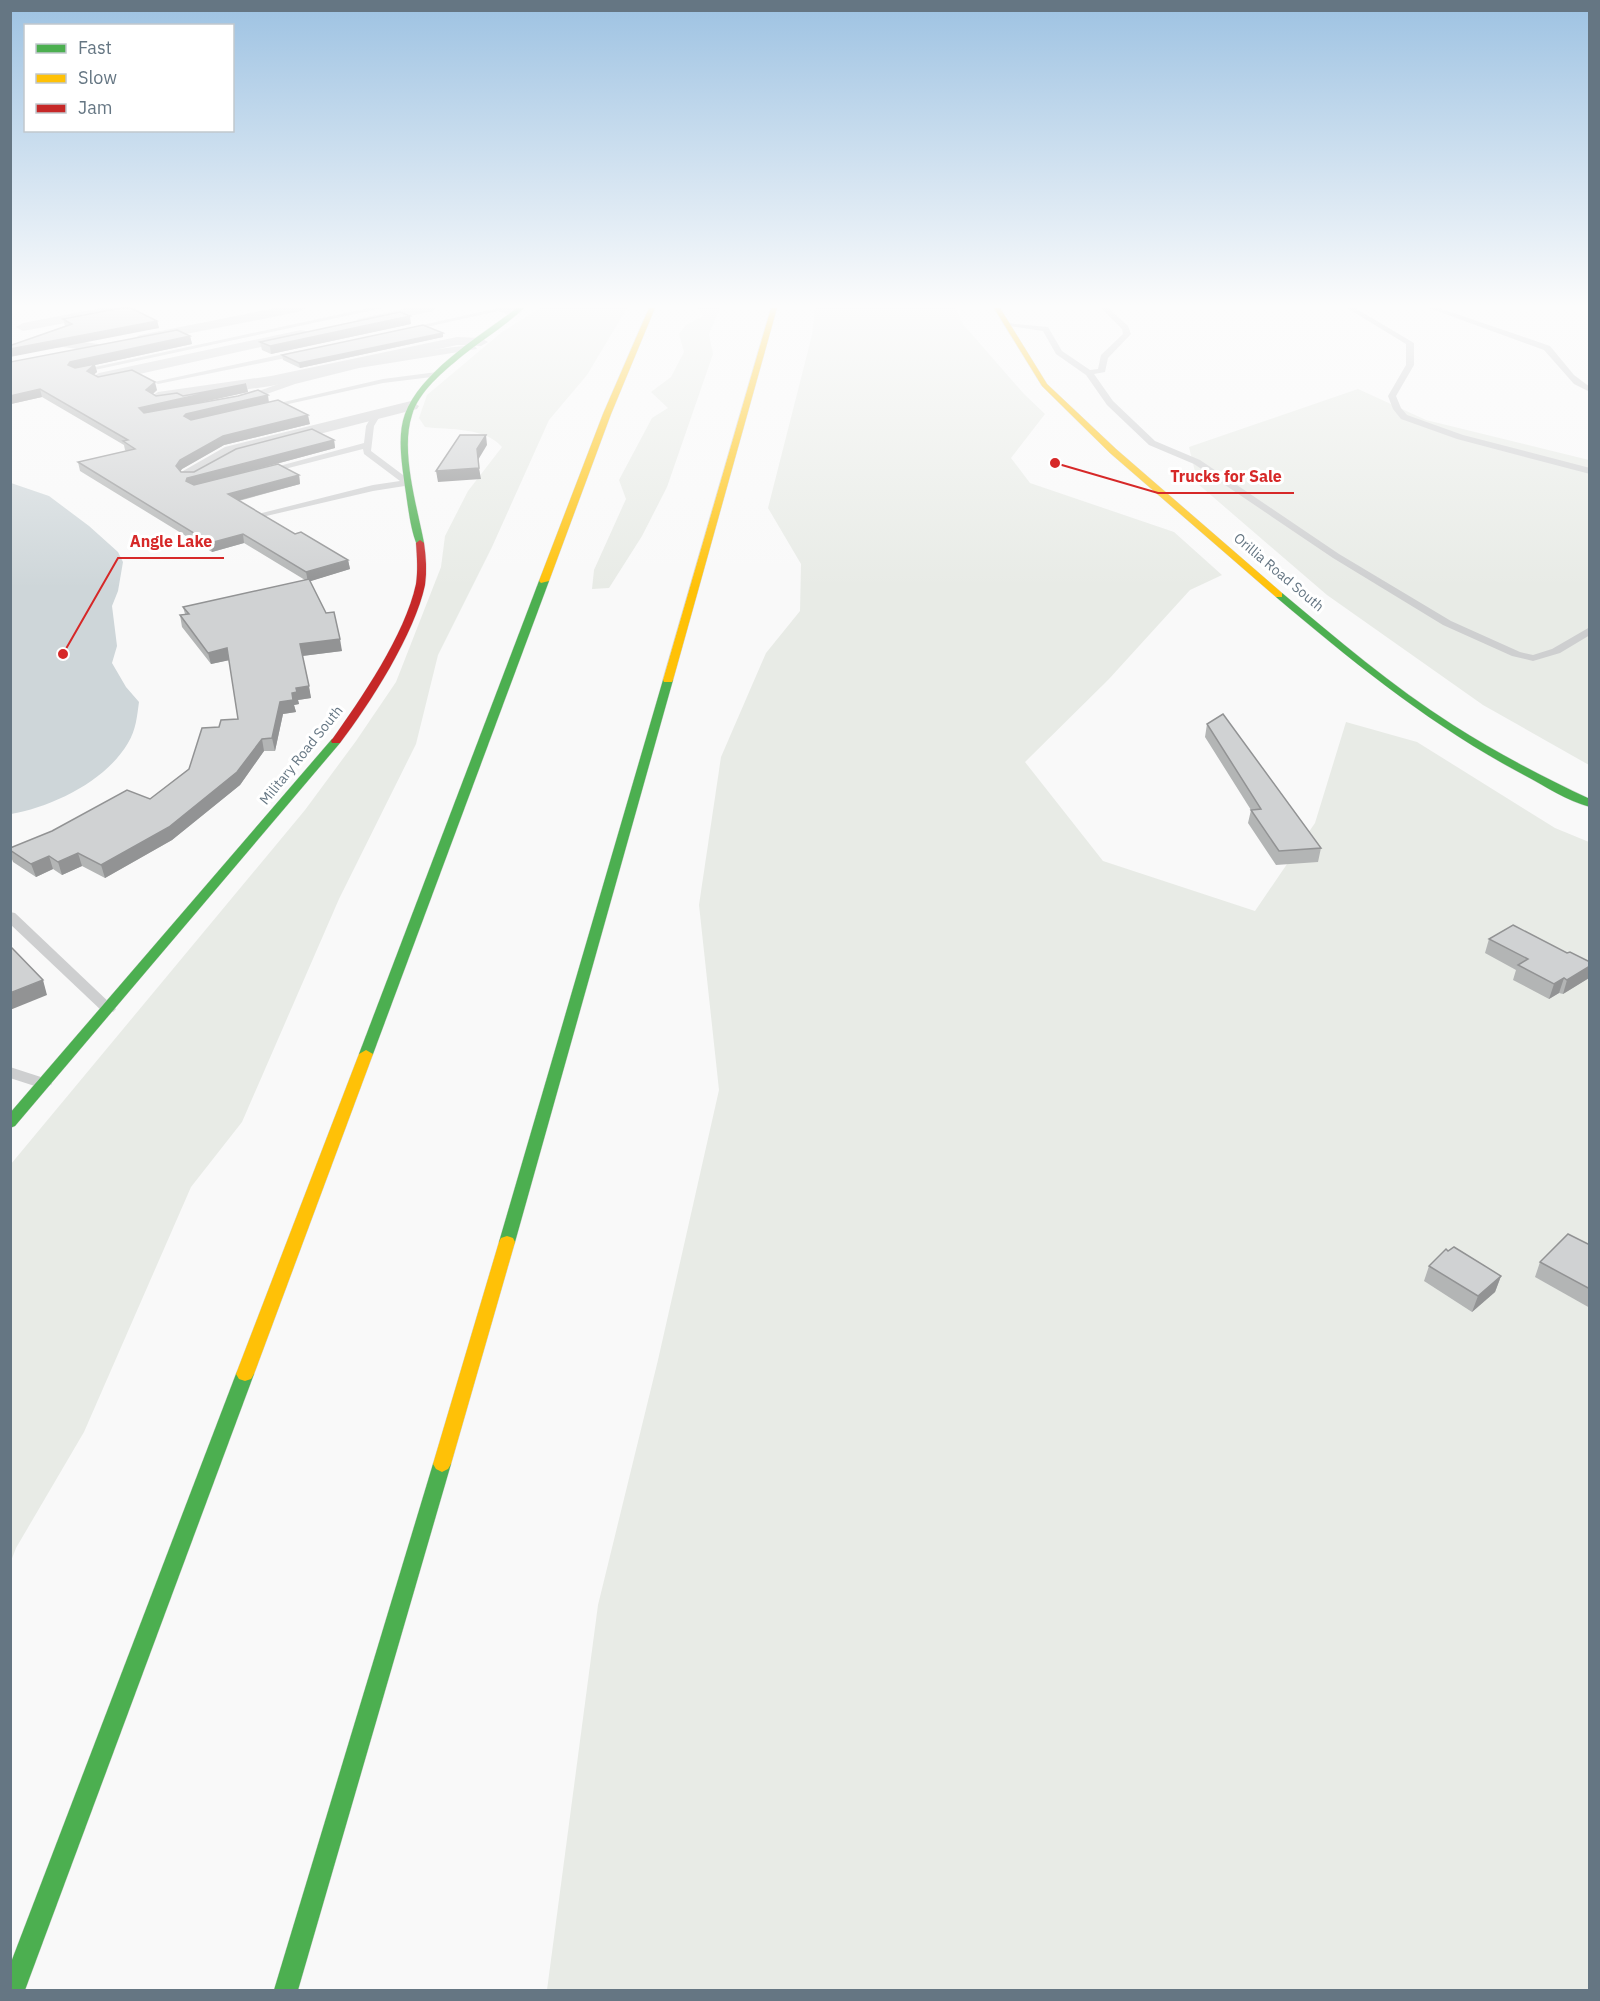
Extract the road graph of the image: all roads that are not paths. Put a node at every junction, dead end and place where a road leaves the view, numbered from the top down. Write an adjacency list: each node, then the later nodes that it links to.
1 (293, 401): 9 (lane)
2 (413, 401): 8 (main road, Military Road South)
3 (613, 401): 24 (main road)
4 (747, 401): 25 (main road)
5 (1061, 401): 18 (main road, Orillia Road South)
6 (1109, 401): 17 (lane)
7 (1394, 401): 12 (lane)
8 (411, 406): 10 (street); 15 (main road, Military Road South)
9 (260, 409)
10 (376, 416): 11 (lane); 14 (street)
11 (367, 445): 13 (lane); 15 (lane)
12 (1590, 471)
13 (252, 474)
14 (189, 475)
15 (408, 483): 16 (lane); 20 (main road, Military Road South)
16 (265, 515)
17 (1590, 630)
18 (1590, 804)
19 (10, 916): 20 (lane)
20 (108, 1009): 22 (main road, Military Road South)
21 (10, 1072): 22 (lane)
22 (44, 1084): 23 (main road, Military Road South)
23 (10, 1124)
24 (13, 1990)
25 (286, 1990)

